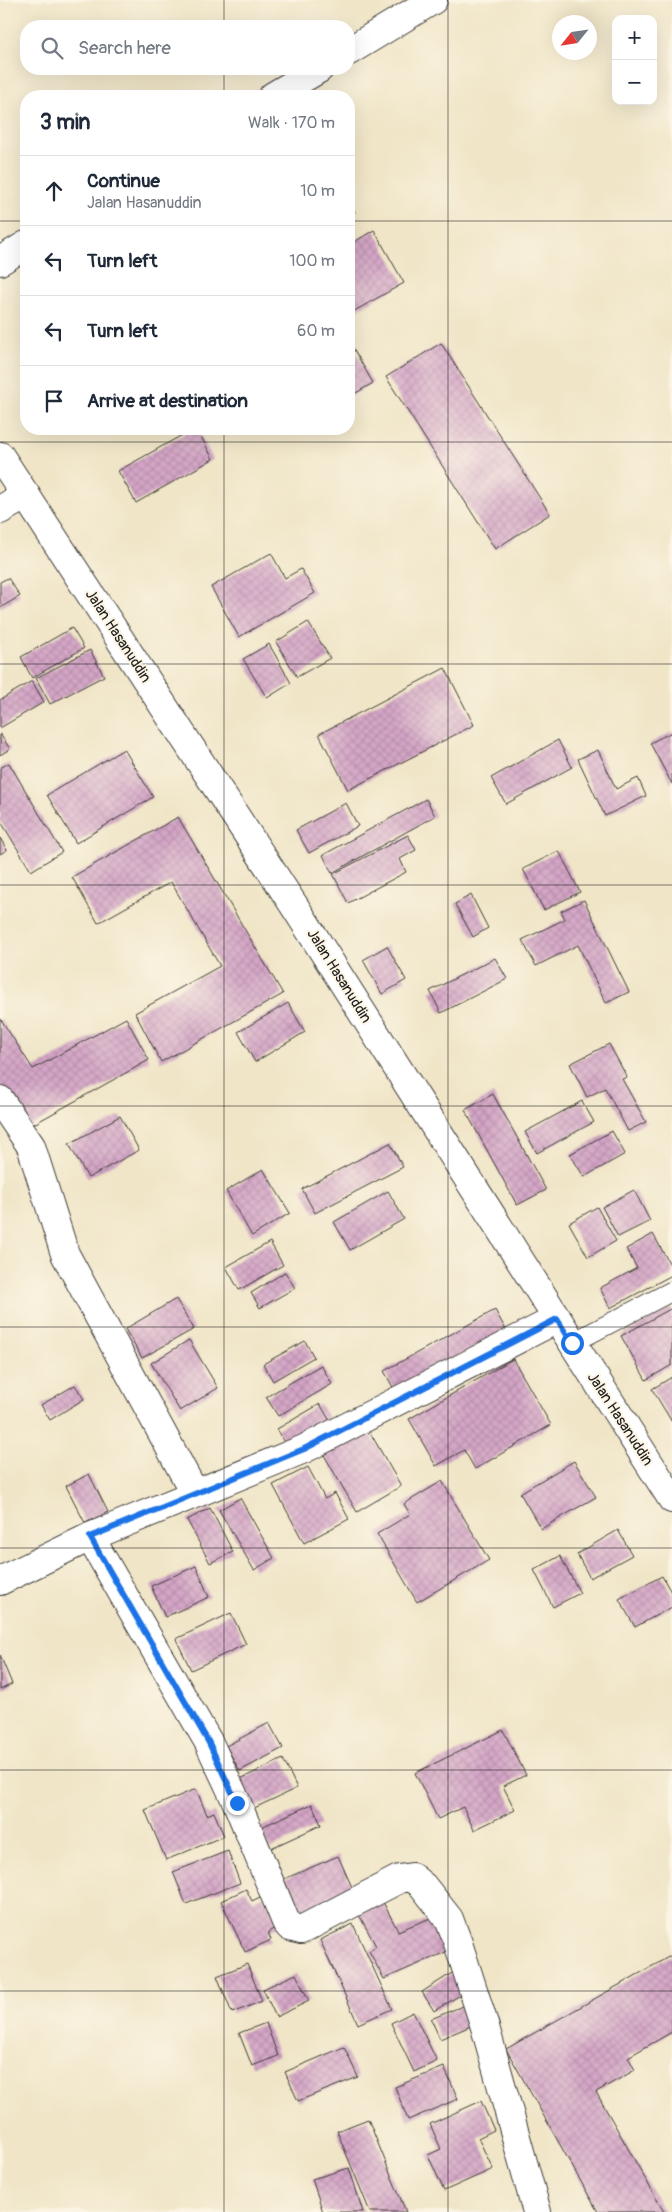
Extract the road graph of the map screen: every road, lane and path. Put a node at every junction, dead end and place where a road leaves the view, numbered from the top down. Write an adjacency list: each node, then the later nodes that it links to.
1 (433, 0): 2 (street)
2 (355, 47)
3 (309, 75): 4 (street)
4 (283, 90)
5 (20, 249): 6 (street)
6 (0, 261)
7 (0, 456): 8 (street, Jalan Hasanuddin)
8 (26, 495): 9 (street); 12 (street, Jalan Hasanuddin)
9 (0, 510)
10 (0, 1100): 14 (street)
11 (672, 1291): 13 (lane)
12 (557, 1319): 13 (street, Jalan Hasanuddin); 14 (street)
13 (572, 1343): 15 (street, Jalan Hasanuddin)
14 (194, 1492): 16 (street)
15 (672, 1499)
16 (90, 1537): 17 (street); 18 (street)
17 (0, 1581)
18 (530, 2210)

